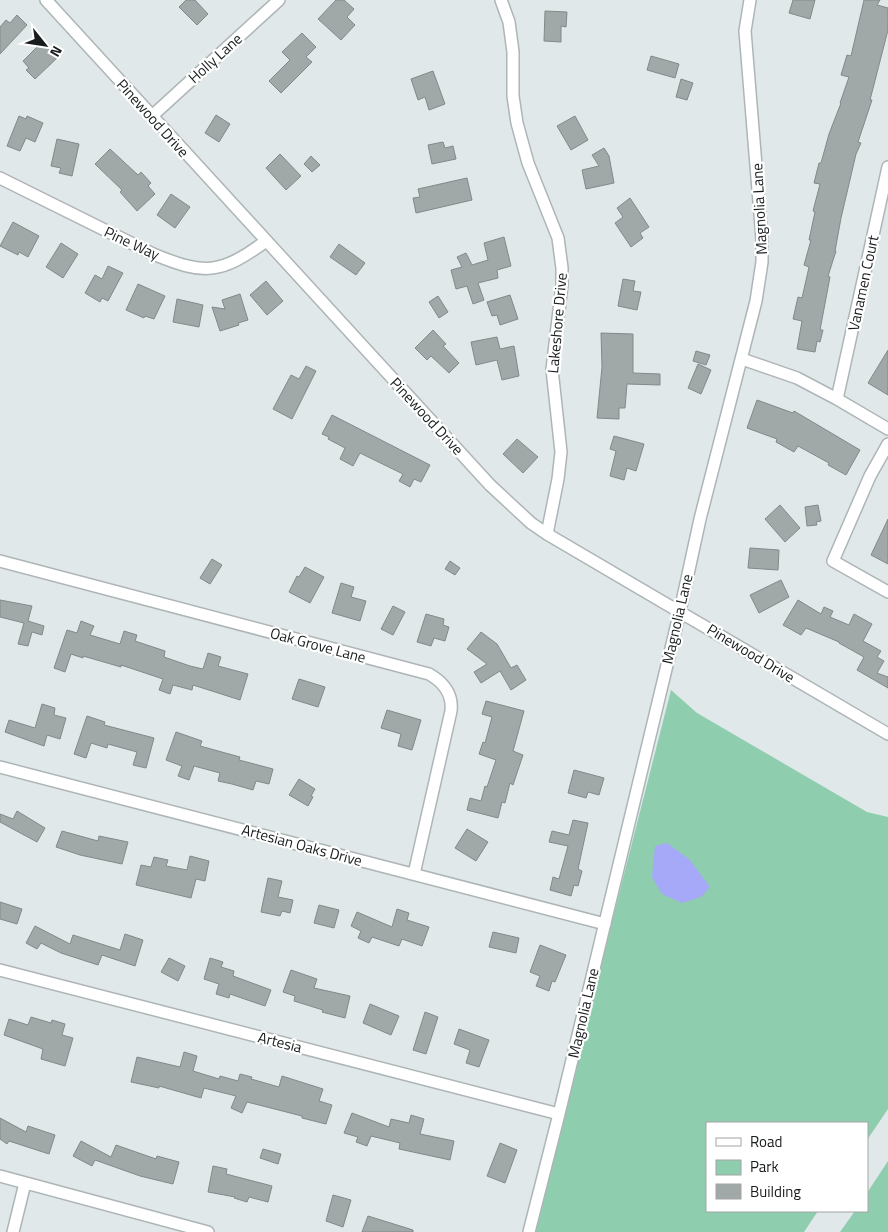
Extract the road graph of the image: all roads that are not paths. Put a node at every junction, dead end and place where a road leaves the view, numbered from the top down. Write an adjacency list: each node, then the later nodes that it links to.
1 (46, 0): 5 (street, Pinewood Drive)
2 (279, 0): 5 (street, Holly Lane)
3 (501, 0): 13 (street, Lakeshore Drive)
4 (750, 0): 9 (street, Magnolia Lane)
5 (152, 116): 8 (street, Pinewood Drive)
6 (888, 167): 10 (street, Vanamen Court)
7 (0, 178): 8 (street, Pine Way)
8 (266, 241): 13 (street, Pinewood Drive)
9 (742, 359): 10 (street); 16 (street, Magnolia Lane)
10 (837, 399): 11 (street)
11 (888, 430)
12 (888, 444): 15 (street)
13 (547, 534): 16 (street, Pinewood Drive)
14 (0, 561): 19 (street, Oak Grove Lane)
15 (888, 592)
16 (680, 611): 17 (street, Pinewood Drive); 20 (street, Magnolia Lane)
17 (888, 734)
18 (0, 767): 19 (street, Artesian Oaks Drive)
19 (414, 874): 20 (street, Artesian Oaks Drive)
20 (605, 924): 22 (street, Magnolia Lane)
21 (0, 970): 22 (street, Artesia)
22 (560, 1114): 27 (street, Magnolia Lane)
23 (0, 1176): 24 (street)
24 (25, 1183): 25 (street); 26 (street)
25 (13, 1232)
26 (208, 1232)
27 (529, 1232)

